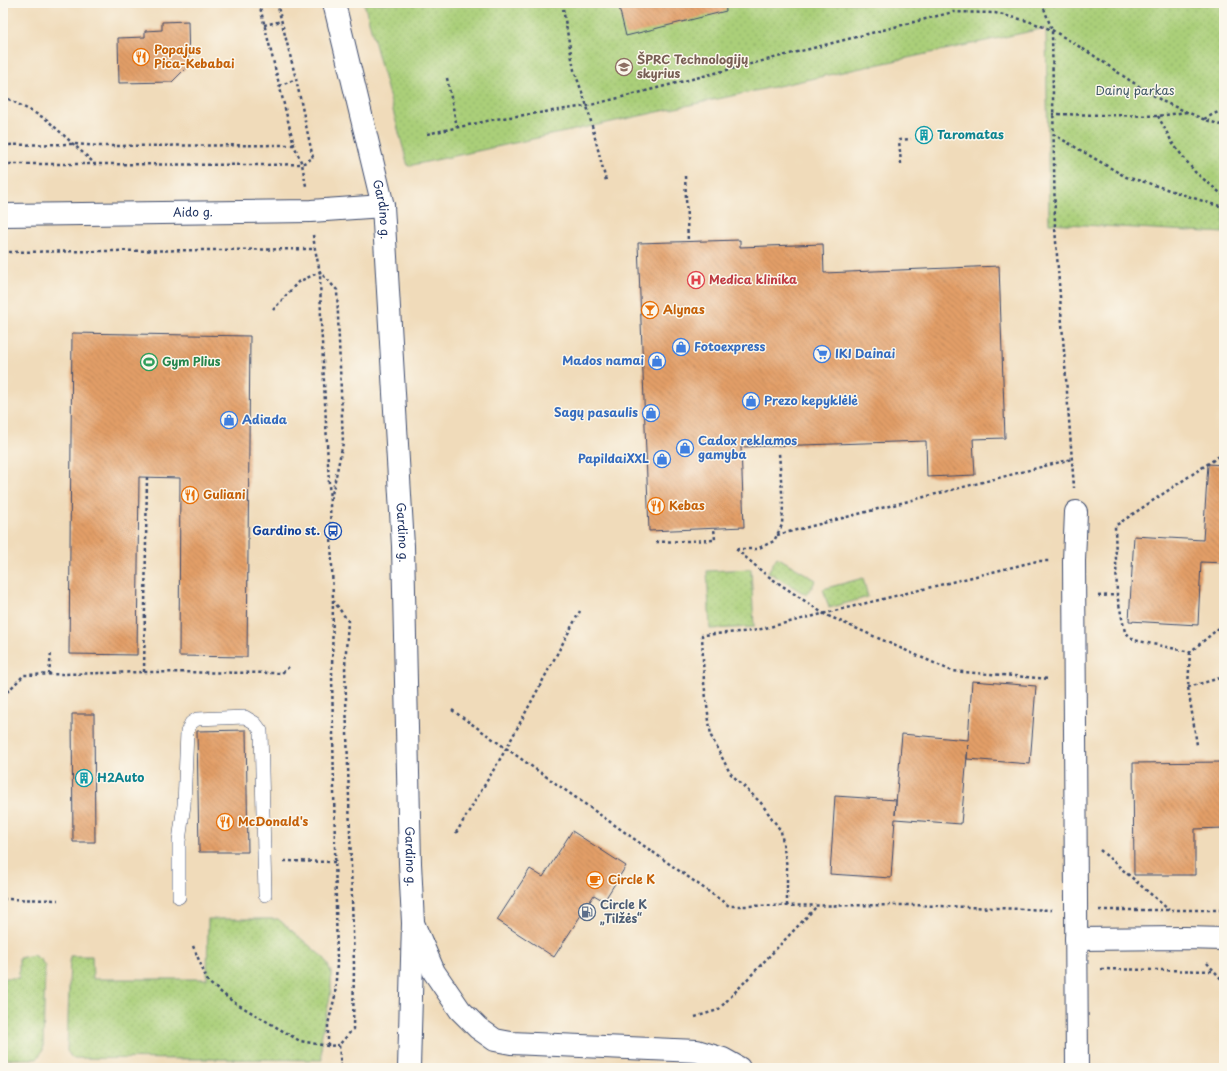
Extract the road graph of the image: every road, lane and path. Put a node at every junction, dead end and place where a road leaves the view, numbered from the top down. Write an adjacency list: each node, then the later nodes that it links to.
1 (259, 3): 7 (path)
2 (277, 3): 6 (path)
3 (334, 3): 34 (main road, Gardino g.)
4 (562, 3): 13 (path)
5 (1042, 3): 8 (path)
6 (282, 21): 7 (path); 10 (path)
7 (264, 25): 11 (path)
8 (1052, 30): 13 (path); 15 (path); 16 (path)
9 (447, 78): 20 (path)
10 (296, 79): 11 (path); 29 (path)
11 (279, 86): 26 (path)
12 (3, 96): 24 (path)
13 (588, 106): 20 (path); 32 (path)
14 (1224, 109): 18 (path)
15 (1187, 112): 17 (path); 18 (path)
16 (1052, 114): 17 (path); 22 (path)
17 (1158, 116): 33 (path)
18 (1203, 119): 19 (path)
19 (1224, 126)
20 (457, 127): 21 (path)
21 (427, 134)
22 (1052, 134): 35 (path); 45 (path)
23 (911, 138): 30 (path)
24 (74, 144): 25 (path); 26 (path); 28 (path)
25 (3, 145)
26 (294, 145): 29 (path)
27 (3, 164): 28 (path)
28 (95, 164): 29 (path)
29 (302, 164): 36 (path)
30 (901, 164)
31 (685, 176): 38 (path)
32 (606, 181)
33 (1224, 196)
34 (383, 206): 36 (main road, Aido g.); 82 (main road, Gardino g.)
35 (1224, 207)
36 (311, 211): 37 (main road, Aido g.); 39 (path)
37 (3, 215)
38 (688, 241)
39 (315, 249): 40 (path); 41 (path)
40 (3, 252)
41 (320, 272): 42 (path); 47 (path); 47 (path)
42 (273, 310)
43 (779, 453): 50 (path)
44 (1224, 453): 58 (path)
45 (1072, 459): 48 (path); 50 (path)
46 (147, 477): 60 (path)
47 (330, 504): 53 (path)
48 (1076, 512): 52 (main road)
49 (714, 528): 51 (path)
50 (777, 534): 55 (path)
51 (656, 542)
52 (1074, 561): 55 (path); 63 (main road)
53 (332, 599): 72 (path); 89 (path)
54 (580, 611): 68 (path)
55 (824, 614): 63 (path); 77 (path)
56 (1224, 624): 58 (path)
57 (51, 652): 61 (path)
58 (1190, 652): 64 (path)
59 (290, 666): 60 (path)
60 (144, 672): 61 (path)
61 (49, 675): 65 (path)
62 (1224, 676): 64 (path)
63 (1075, 681): 69 (main road)
64 (1188, 687): 67 (path)
65 (3, 696)
66 (452, 710): 68 (path)
67 (1197, 745)
68 (506, 749): 70 (path); 77 (path)
69 (1076, 829): 79 (main road); 80 (path)
70 (456, 833)
71 (264, 861): 72 (path); 73 (lane); 74 (lane)
72 (335, 862): 90 (path)
73 (265, 895)
74 (179, 897)
75 (3, 899): 76 (path)
76 (58, 900)
77 (787, 906): 78 (path)
78 (818, 906): 79 (path); 88 (path)
79 (1076, 910): 80 (path); 83 (main road)
80 (1169, 910): 81 (path)
81 (1224, 910)
82 (413, 922): 92 (main road, Gardino g.); 93 (main road)
83 (1076, 939): 84 (main road); 86 (main road)
84 (1224, 939)
85 (193, 946): 90 (path)
86 (1077, 969): 87 (path); 94 (main road)
87 (1214, 971)
88 (695, 1017)
89 (340, 1045): 90 (path); 91 (path)
90 (328, 1046)
91 (341, 1068)
92 (409, 1068)
93 (739, 1068)
94 (1077, 1068)

